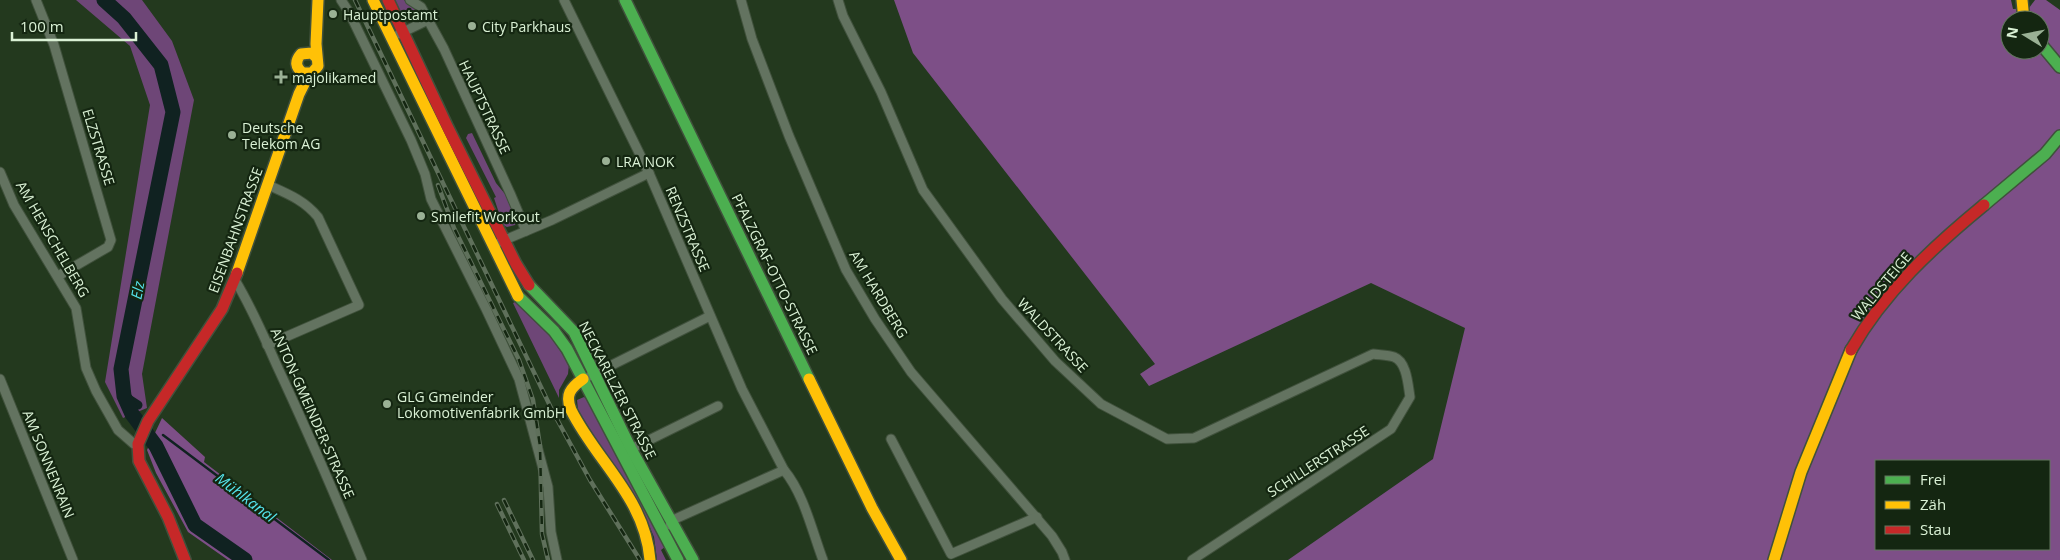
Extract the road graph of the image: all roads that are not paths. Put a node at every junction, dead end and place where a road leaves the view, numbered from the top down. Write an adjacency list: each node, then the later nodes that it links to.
1 (36, 0): 27 (street, ELZSTRASSE)
2 (318, 0): 13 (main road)
3 (341, 0): 46 (street)
4 (373, 0): 14 (main road)
5 (388, 0): 12 (main road, NECKARELZER STRASSE)
6 (410, 0): 11 (street, HAUPTSTRASSE)
7 (564, 0): 22 (street, RENZSTRASSE)
8 (625, 0): 51 (main road, PFALZGRAF-OTTO-STRASSE)
9 (741, 0): 40 (street, AM HARDBERG)
10 (838, 0): 31 (street, WALDSTRASSE)
11 (428, 20): 12 (street); 24 (street, HAUPTSTRASSE)
12 (404, 32): 14 (street); 25 (main road, NECKARELZER STRASSE)
13 (316, 33): 15 (main road); 17 (main road)
14 (391, 38): 26 (main road)
15 (305, 53): 17 (main road); 19 (main road)
16 (2050, 55): 18 (main road)
17 (317, 58): 19 (main road)
18 (2060, 67)
19 (304, 73): 23 (main road, EISENBAHNSTRASSE)
20 (2060, 136): 54 (main road, WALDSTEIGE)
21 (0, 172): 27 (street, AM HENSCHELBERG)
22 (649, 172): 24 (street); 29 (street, RENZSTRASSE)
23 (268, 185): 28 (main road, EISENBAHNSTRASSE); 30 (street)
24 (526, 231): 25 (street)
25 (505, 240): 26 (street); 32 (main road, NECKARELZER STRASSE)
26 (491, 246): 34 (main road)
27 (58, 276): 37 (street, AM HENSCHELBERG)
28 (235, 280): 30 (street, ANTON-GMEINDER-STRASSE); 37 (main road, EISENBAHNSTRASSE)
29 (710, 316): 32 (street); 39 (street, RENZSTRASSE)
30 (267, 345): 45 (street, ANTON-GMEINDER-STRASSE)
31 (1394, 357): 53 (street, SCHILLERSTRASSE)
32 (601, 371): 34 (street); 38 (main road, NECKARELZER STRASSE)
33 (0, 379): 43 (street, AM SONNENRAIN)
34 (583, 379): 42 (main road); 47 (main road)
35 (718, 406): 38 (street)
36 (891, 439): 40 (street)
37 (139, 440): 44 (main road)
38 (631, 449): 41 (main road, NECKARELZER STRASSE)
39 (784, 470): 41 (street); 50 (street, RENZSTRASSE)
40 (1037, 517): 52 (street, AM HARDBERG)
41 (672, 523): 42 (street); 49 (main road, NECKARELZER STRASSE)
42 (665, 537): 48 (main road)
43 (72, 560)
44 (186, 560)
45 (362, 560)
46 (557, 560)
47 (650, 560)
48 (678, 560)
49 (693, 560)
50 (822, 560)
51 (901, 560)
52 (1065, 560)
53 (1192, 560)
54 (1774, 560)

